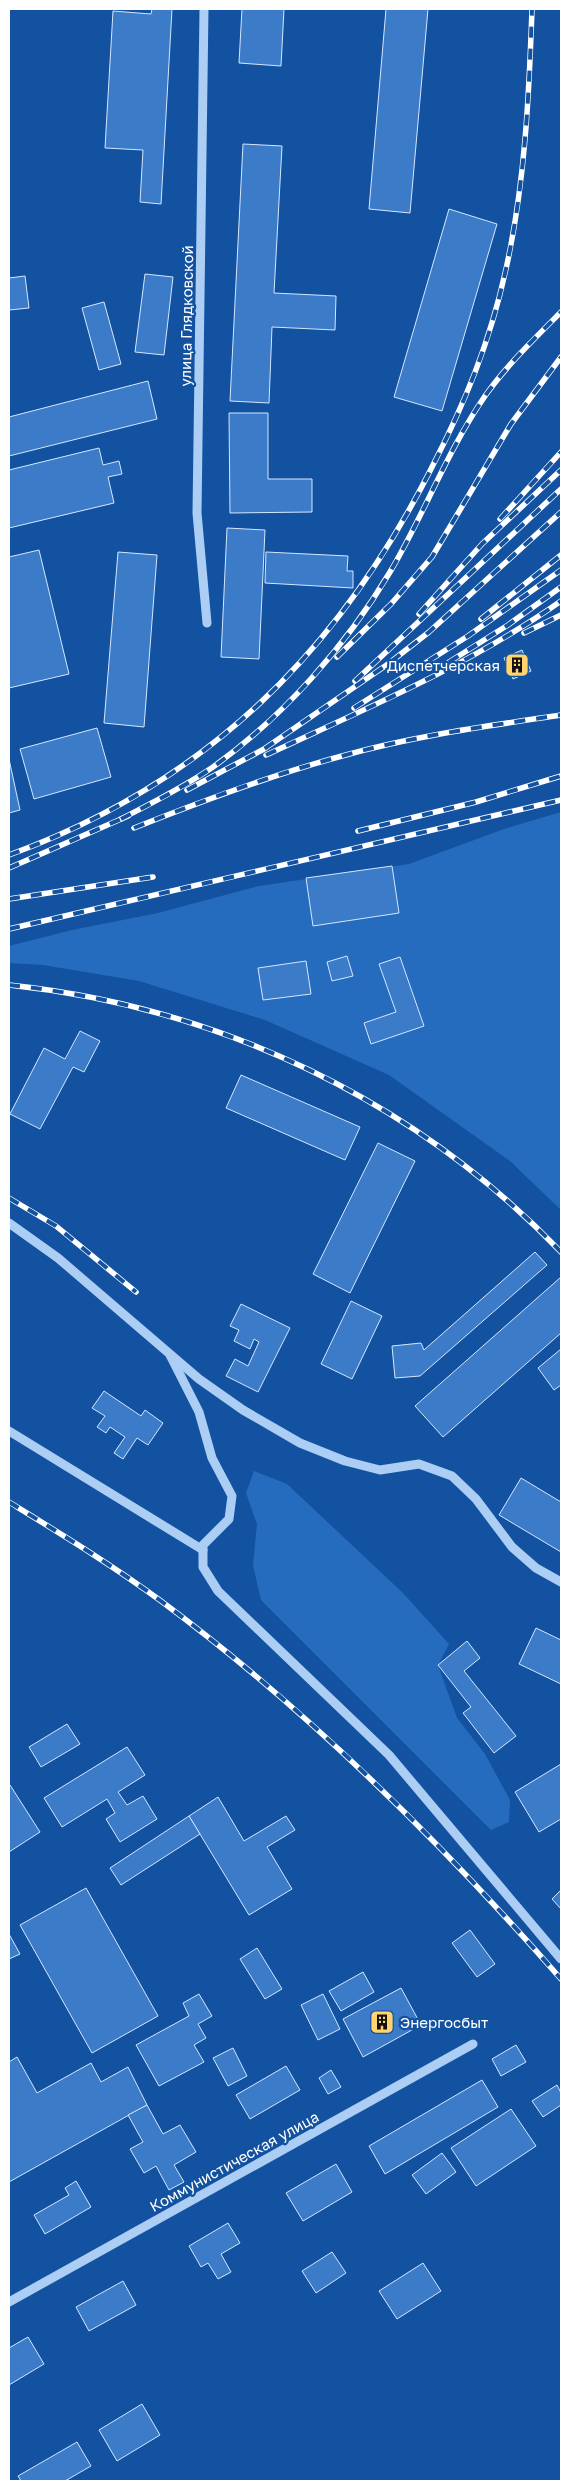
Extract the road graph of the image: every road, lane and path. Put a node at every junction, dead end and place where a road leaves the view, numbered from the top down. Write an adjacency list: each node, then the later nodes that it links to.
1 (204, 9): 2 (street, улица Глядковской)
2 (207, 623)
3 (9, 1223): 4 (street)
4 (170, 1355): 6 (street); 7 (street)
5 (9, 1432): 6 (street)
6 (203, 1550): 8 (street)
7 (561, 1582)
8 (561, 1959)
9 (473, 2044): 10 (street, Коммунистическая улица)
10 (9, 2302)

